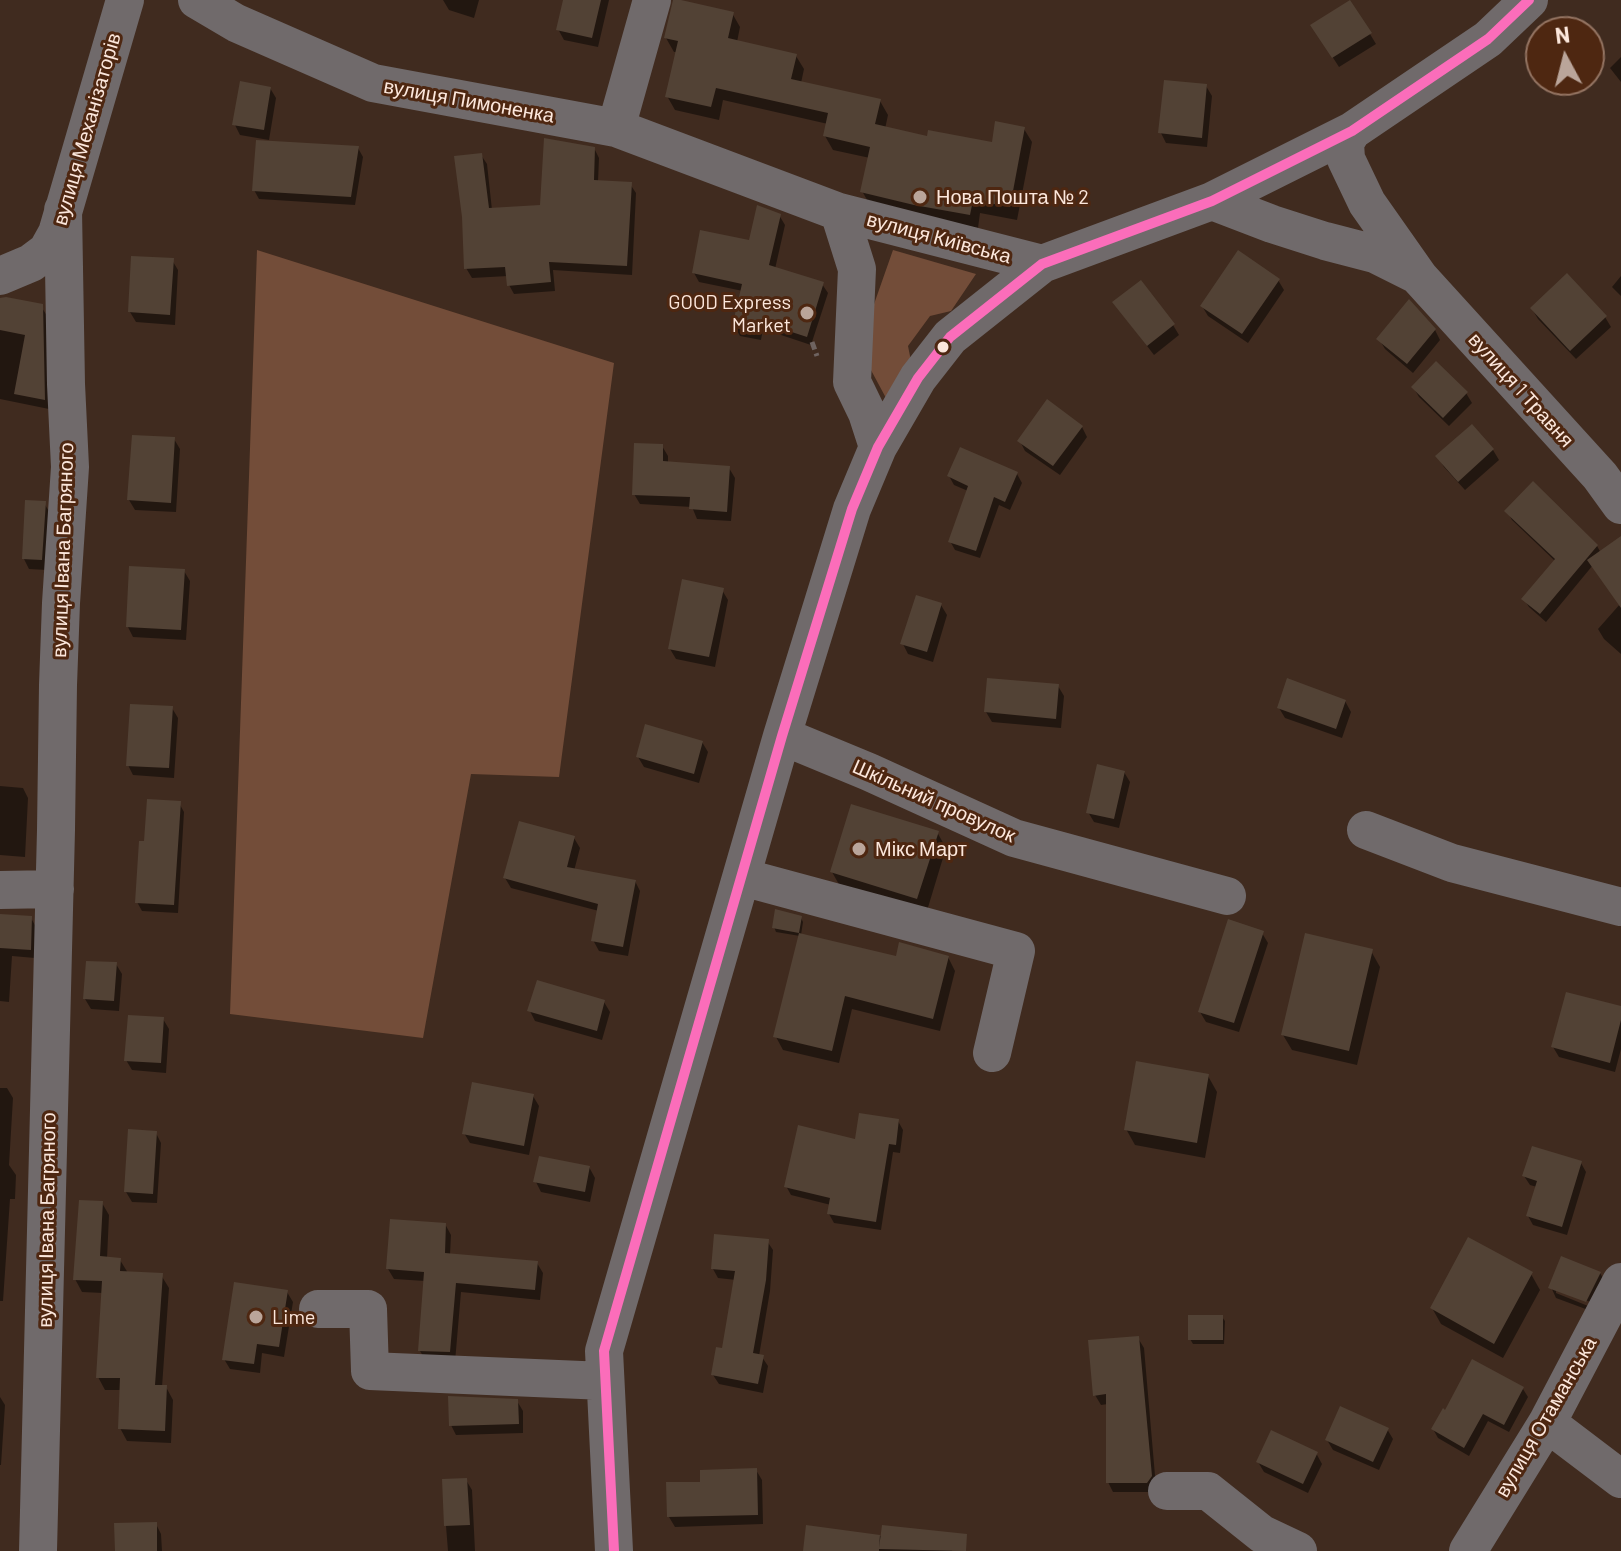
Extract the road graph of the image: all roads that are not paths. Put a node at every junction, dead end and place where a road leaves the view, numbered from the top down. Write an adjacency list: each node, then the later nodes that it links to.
1 (125, 0): 8 (street, вулиця Механізаторів)
2 (197, 0): 5 (street, вулиця Пимоненка)
3 (652, 0): 5 (street)
4 (1529, 0): 6 (street)
5 (616, 128): 9 (street, вулиця Пимоненка)
6 (1338, 146): 7 (street); 12 (street)
7 (1212, 201): 10 (street); 12 (street)
8 (63, 210): 11 (street, вулиця Механізаторів); 13 (street, вулиця Івана Багряного)
9 (839, 212): 10 (street, вулиця Київська); 14 (street, вулиця Київська)
10 (1042, 264): 14 (street)
11 (3, 275): 13 (street)
12 (1419, 277): 15 (street, вулиця 1 Травня)
13 (64, 287): 19 (street, вулиця Івана Багряного)
14 (878, 447): 16 (street)
15 (1621, 505)
16 (782, 736): 18 (street); 21 (street, Шкільний провулок)
17 (1366, 830): 22 (street)
18 (742, 877): 23 (street); 26 (street)
19 (55, 889): 20 (street); 30 (street, вулиця Івана Багряного)
20 (0, 890)
21 (1227, 896)
22 (1621, 907)
23 (992, 1053)
24 (1621, 1282): 27 (street, вулиця Отаманська)
25 (318, 1309): 26 (street)
26 (605, 1381): 31 (street)
27 (1547, 1423): 28 (street); 33 (street, вулиця Отаманська)
28 (1621, 1479)
29 (1167, 1491): 32 (street)
30 (38, 1551)
31 (614, 1551)
32 (1298, 1551)
33 (1468, 1551)

